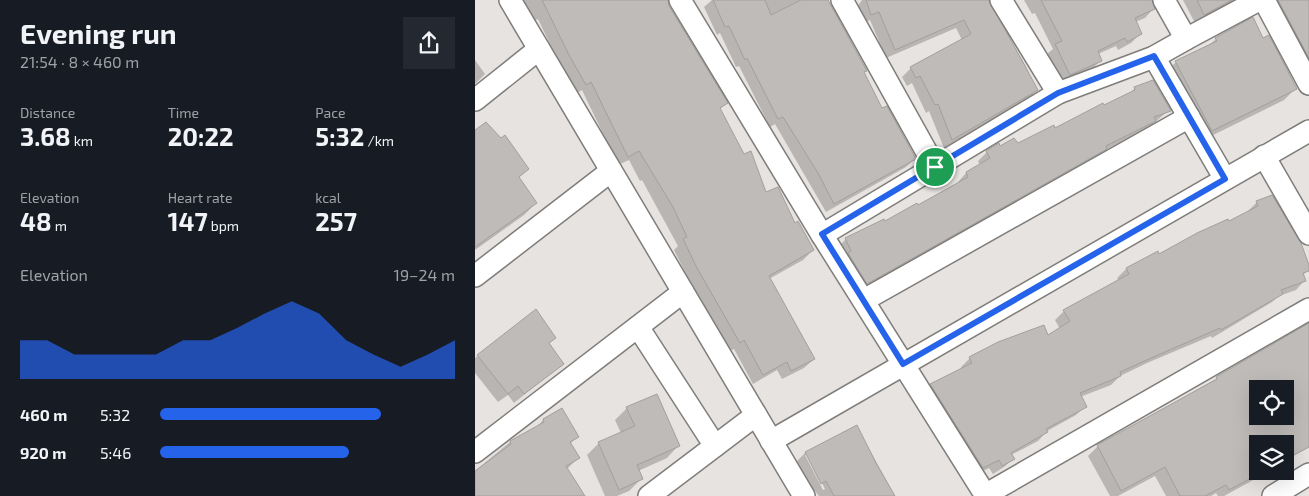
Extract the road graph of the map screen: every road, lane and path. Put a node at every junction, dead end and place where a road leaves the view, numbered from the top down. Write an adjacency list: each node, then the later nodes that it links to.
1 (510, 0): 9 (street)
2 (681, 0): 20 (street)
3 (843, 0): 17 (street)
4 (1001, 0): 12 (street)
5 (1164, 0): 8 (street)
6 (1259, 0): 8 (street)
7 (1264, 0): 11 (street)
8 (1186, 39): 10 (street)
9 (539, 49): 13 (street); 18 (street)
10 (1154, 56): 12 (street); 14 (street)
11 (1309, 84)
12 (1058, 93): 17 (street)
13 (475, 100)
14 (1189, 117): 19 (street); 24 (street)
15 (1309, 131): 16 (street)
16 (1264, 156): 19 (street); 21 (street)
17 (935, 167): 20 (street)
18 (611, 171): 22 (street); 23 (street)
19 (1225, 179): 27 (street)
20 (822, 234): 24 (street)
21 (1309, 234)
22 (475, 276)
23 (683, 292): 26 (street); 28 (street)
24 (864, 300): 27 (street)
25 (1309, 309): 33 (street)
26 (638, 327): 30 (street); 31 (street)
27 (903, 364): 29 (street); 33 (street)
28 (756, 415): 29 (street); 30 (street)
29 (771, 442): 35 (street)
30 (715, 446): 34 (street)
31 (475, 452)
32 (1309, 474): 36 (street)
33 (985, 495)
34 (649, 496)
35 (804, 496)
36 (1273, 496)

